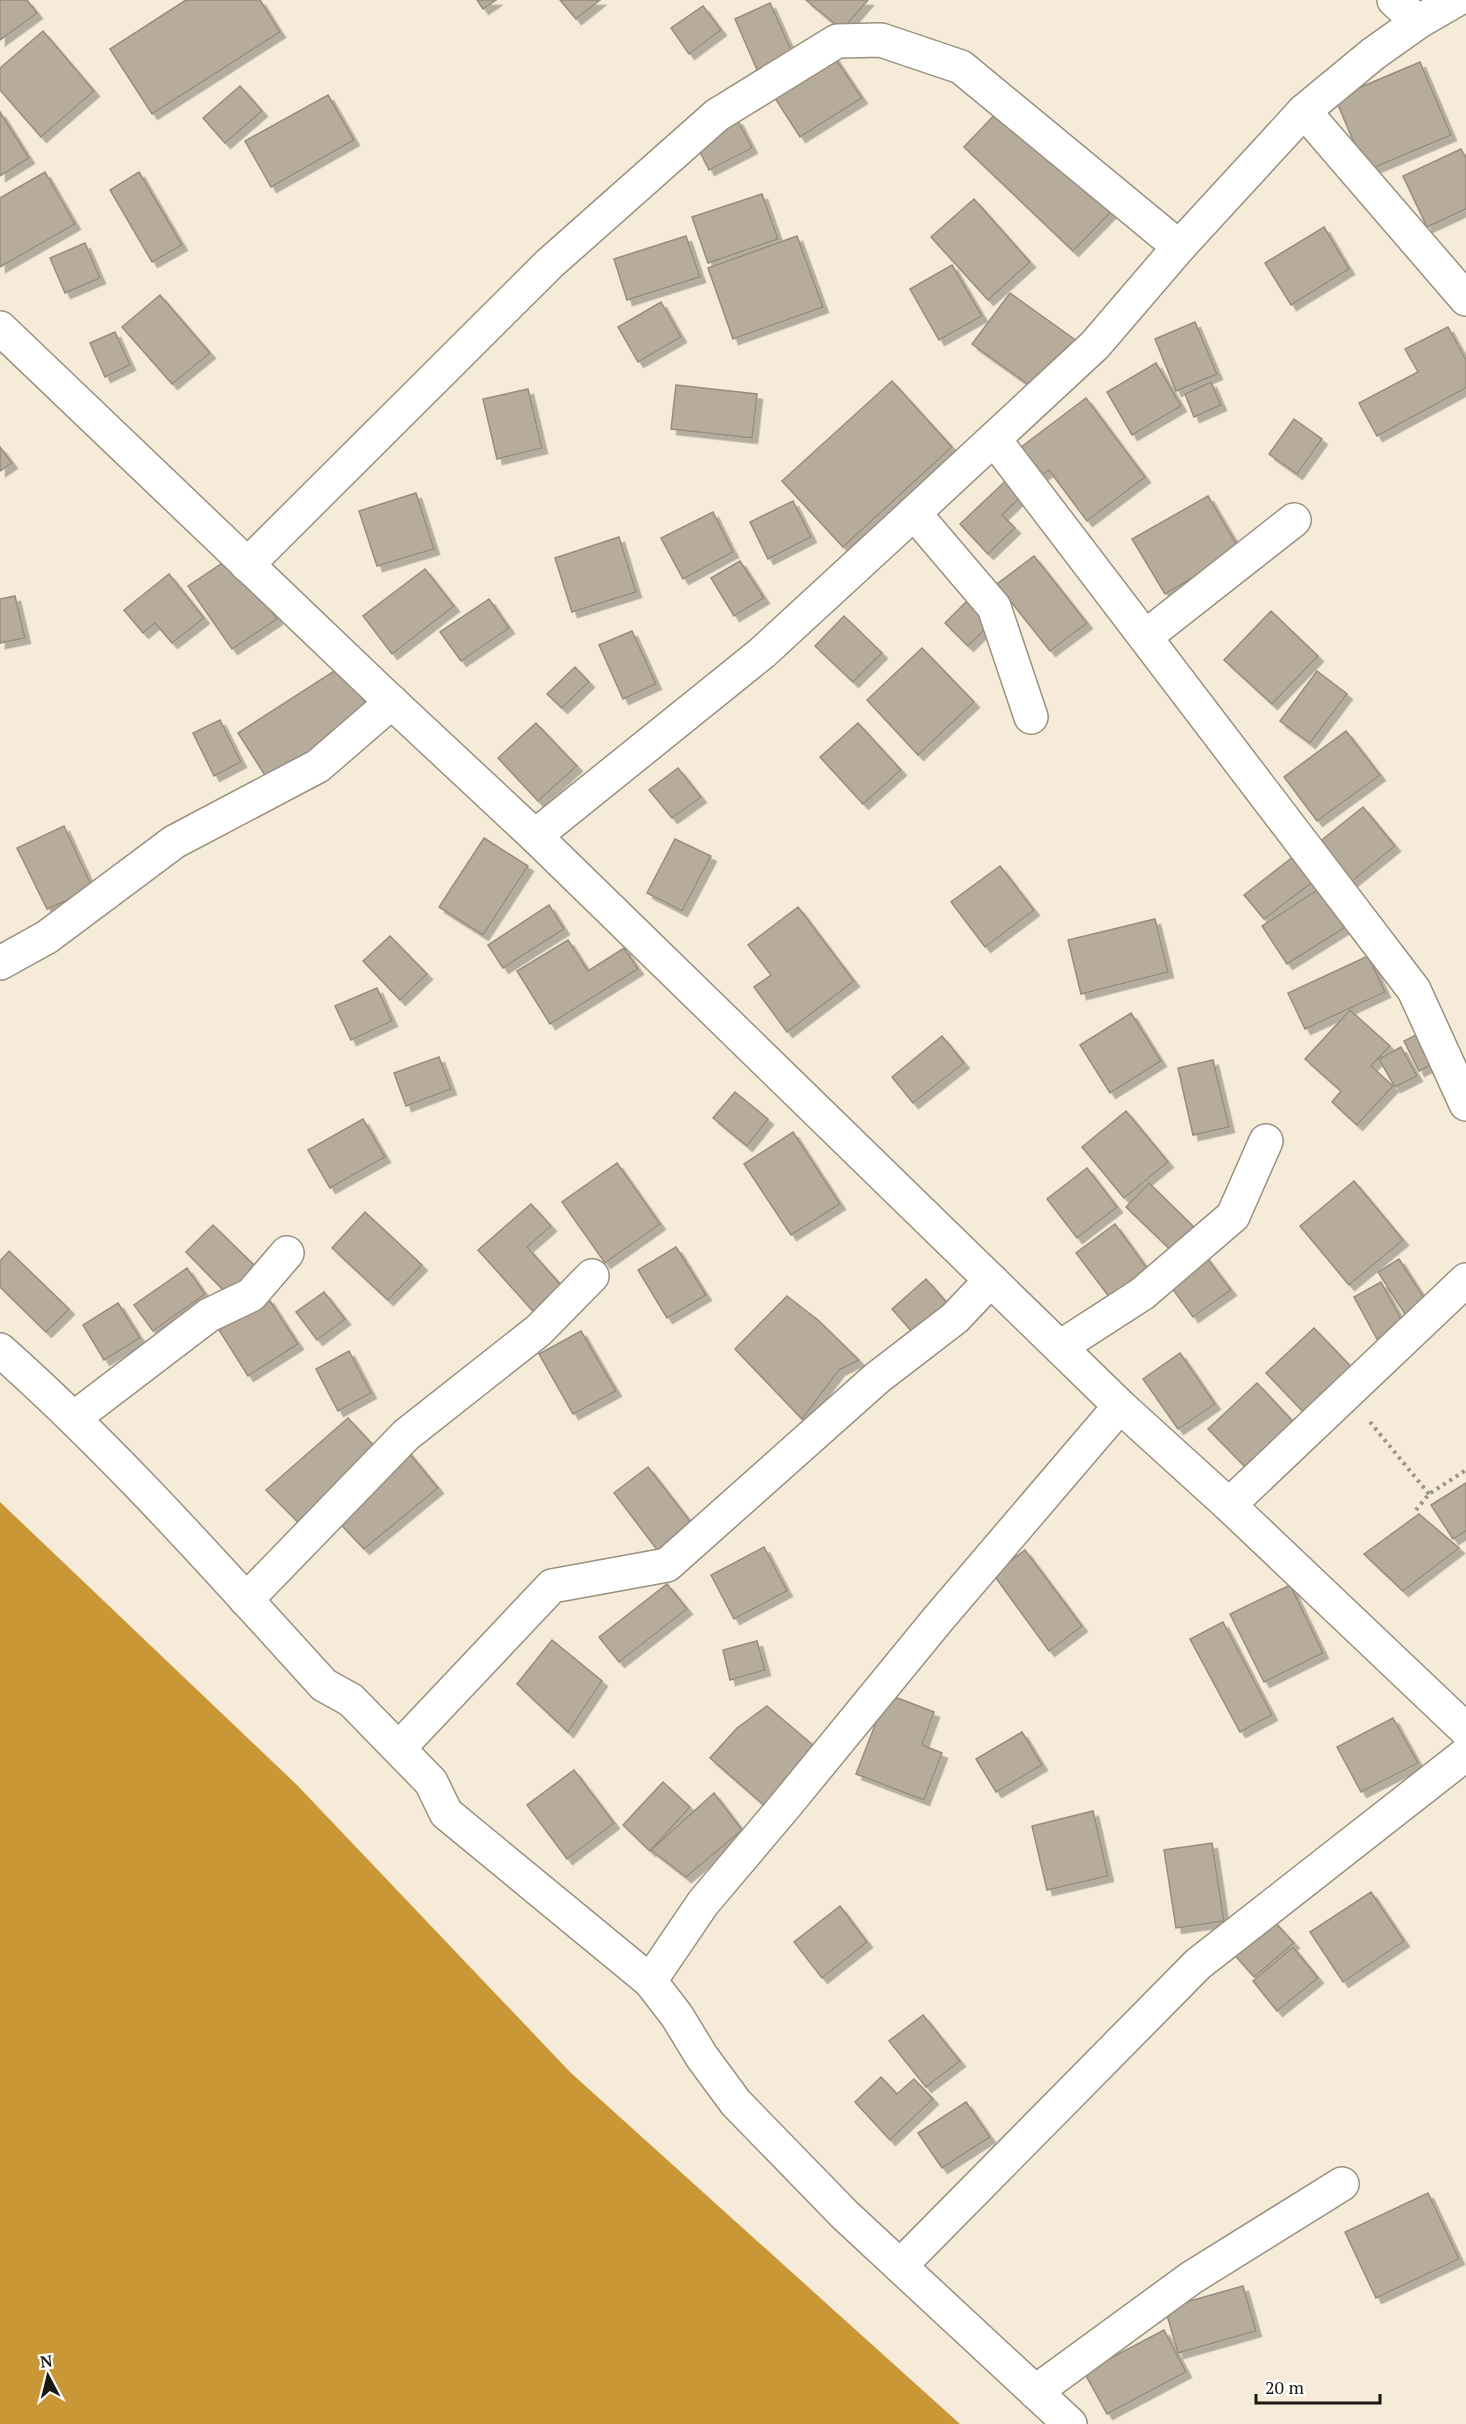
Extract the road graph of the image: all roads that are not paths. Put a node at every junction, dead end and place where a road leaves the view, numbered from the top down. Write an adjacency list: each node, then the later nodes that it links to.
1 (1394, 0): 3 (street)
2 (1456, 0): 3 (street)
3 (1418, 22): 4 (street)
4 (1304, 111): 5 (street); 6 (street)
5 (1179, 247): 8 (street); 11 (street)
6 (1461, 284)
7 (0, 328): 11 (street)
8 (994, 439): 9 (street); 12 (street)
9 (914, 513): 14 (street); 15 (street)
10 (1294, 520): 12 (street)
11 (248, 565): 13 (street)
12 (1145, 637): 17 (street)
13 (392, 702): 15 (street); 16 (street)
14 (1031, 717)
15 (535, 836): 21 (street)
16 (0, 963)
17 (1466, 1104)
18 (1266, 1141): 23 (street)
19 (287, 1253): 26 (street)
20 (592, 1276): 28 (street)
21 (991, 1280): 23 (street); 30 (street)
22 (1466, 1280): 27 (street)
23 (1060, 1347): 25 (street)
24 (0, 1350): 26 (street)
25 (1120, 1406): 27 (street); 32 (street)
26 (74, 1419): 28 (street)
27 (1229, 1505): 29 (street)
28 (246, 1600): 30 (street)
29 (1466, 1730)
30 (399, 1748): 32 (street)
31 (1466, 1754): 34 (street)
32 (650, 1981): 34 (street)
33 (1342, 2184): 35 (street)
34 (900, 2266): 35 (street)
35 (1035, 2392): 36 (street)
36 (1070, 2424)

